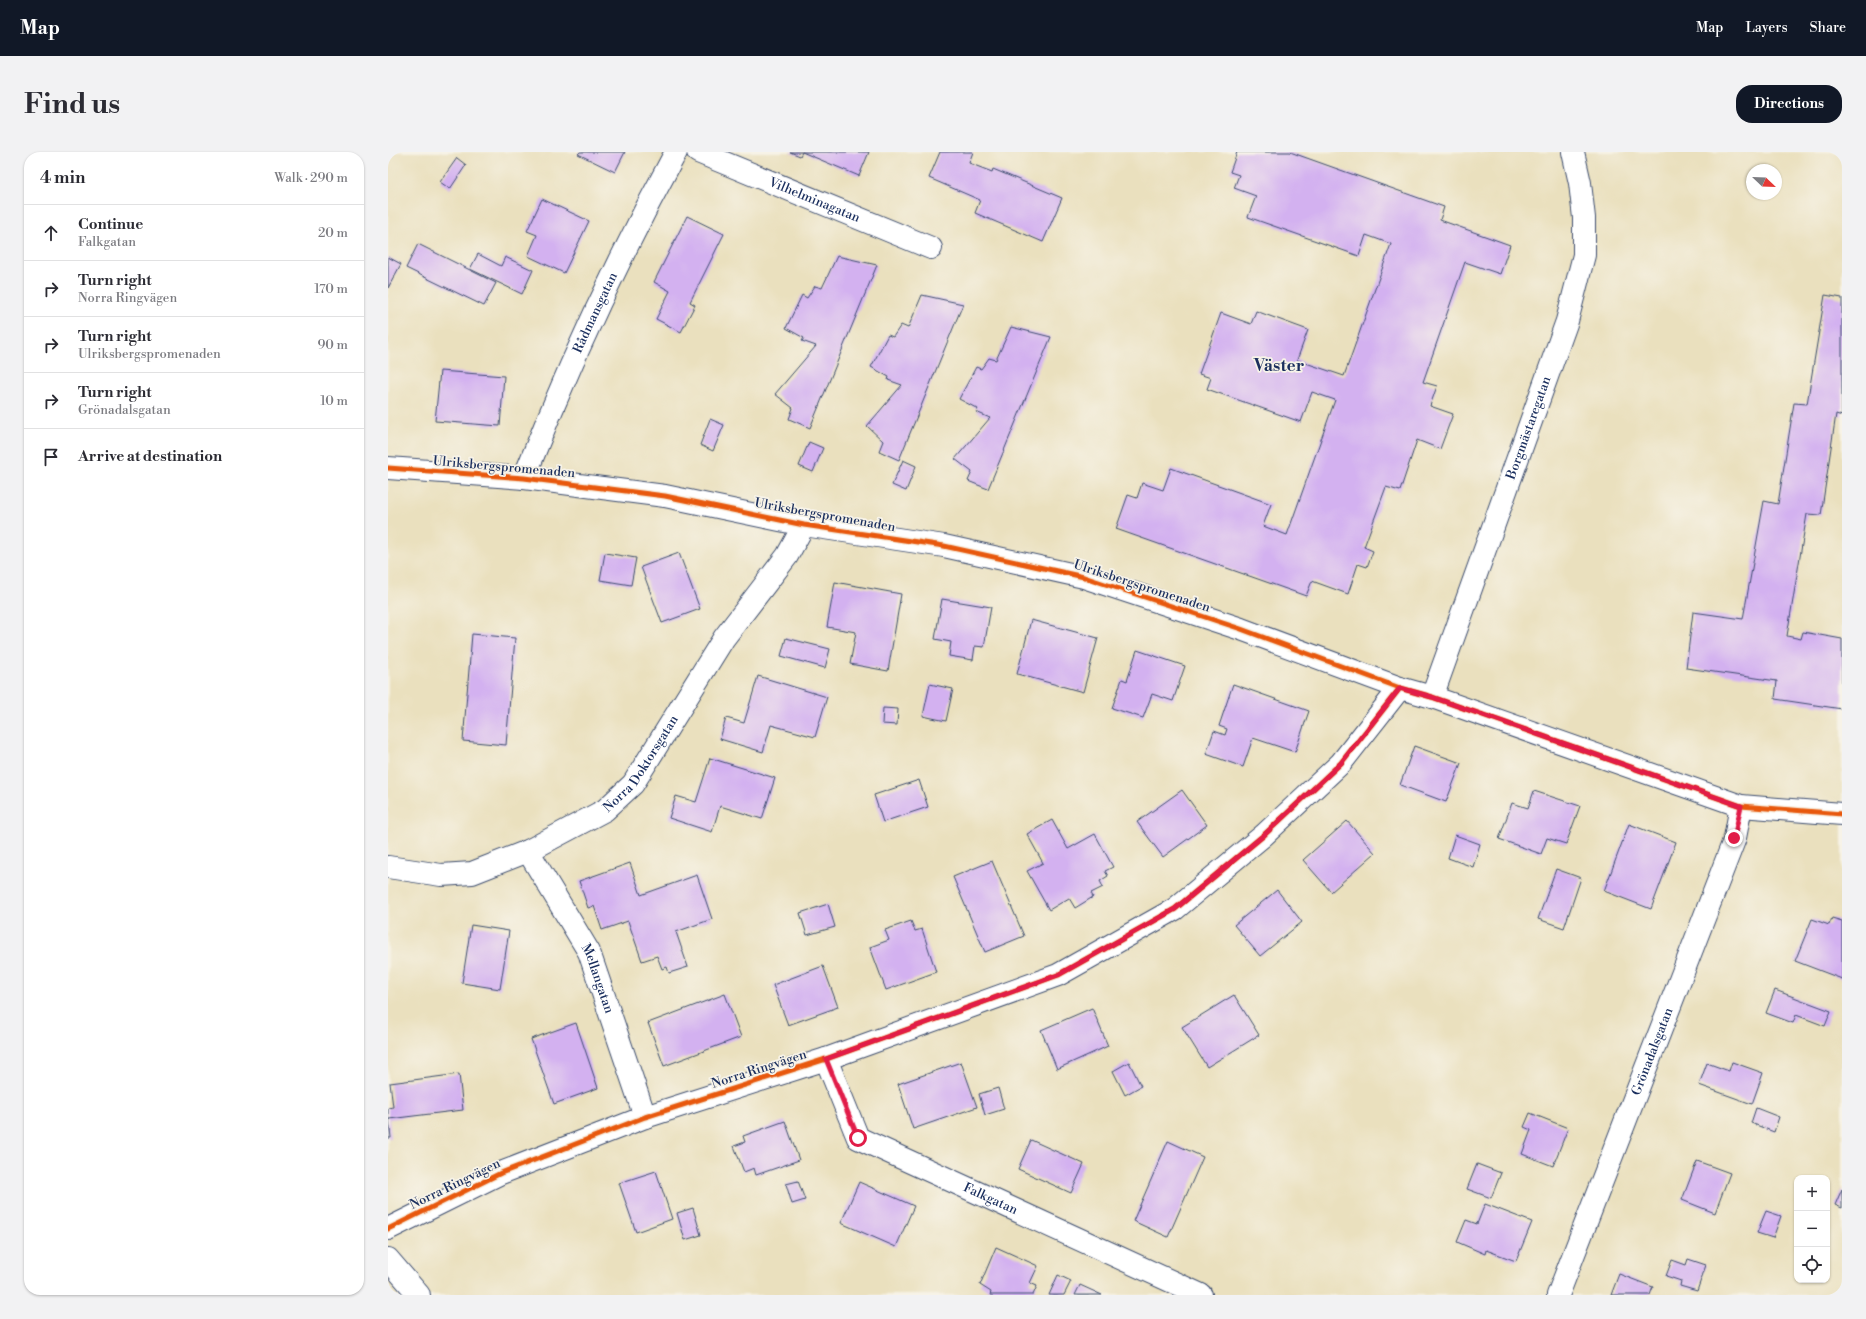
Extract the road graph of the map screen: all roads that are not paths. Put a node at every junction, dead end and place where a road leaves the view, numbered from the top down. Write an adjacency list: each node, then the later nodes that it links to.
1 (676, 152): 6 (street, Rådmansgatan)
2 (698, 152): 4 (street, Vilhelminagatan)
3 (1573, 152): 9 (street, Borgmästaregatan)
4 (931, 248)
5 (388, 468): 6 (street, Ulriksbergspromenaden)
6 (524, 478): 7 (street, Ulriksbergspromenaden)
7 (804, 525): 8 (street, Ulriksbergspromenaden); 12 (street, Norra Doktorsgatan)
8 (1400, 688): 9 (street, Ulriksbergspromenaden); 14 (street, Norra Ringvägen)
9 (1432, 697): 10 (street, Ulriksbergspromenaden)
10 (1741, 806): 11 (street, Ulriksbergspromenaden); 20 (street, Grönadalsgatan)
11 (1842, 814)
12 (528, 851): 13 (street, Norra Doktorsgatan); 15 (street, Mellangatan)
13 (388, 867)
14 (826, 1059): 15 (street, Norra Ringvägen); 19 (street, Falkgatan)
15 (645, 1117): 16 (street, Norra Ringvägen)
16 (388, 1229)
17 (388, 1259): 18 (street)
18 (419, 1295)
19 (1201, 1295)
20 (1558, 1295)

